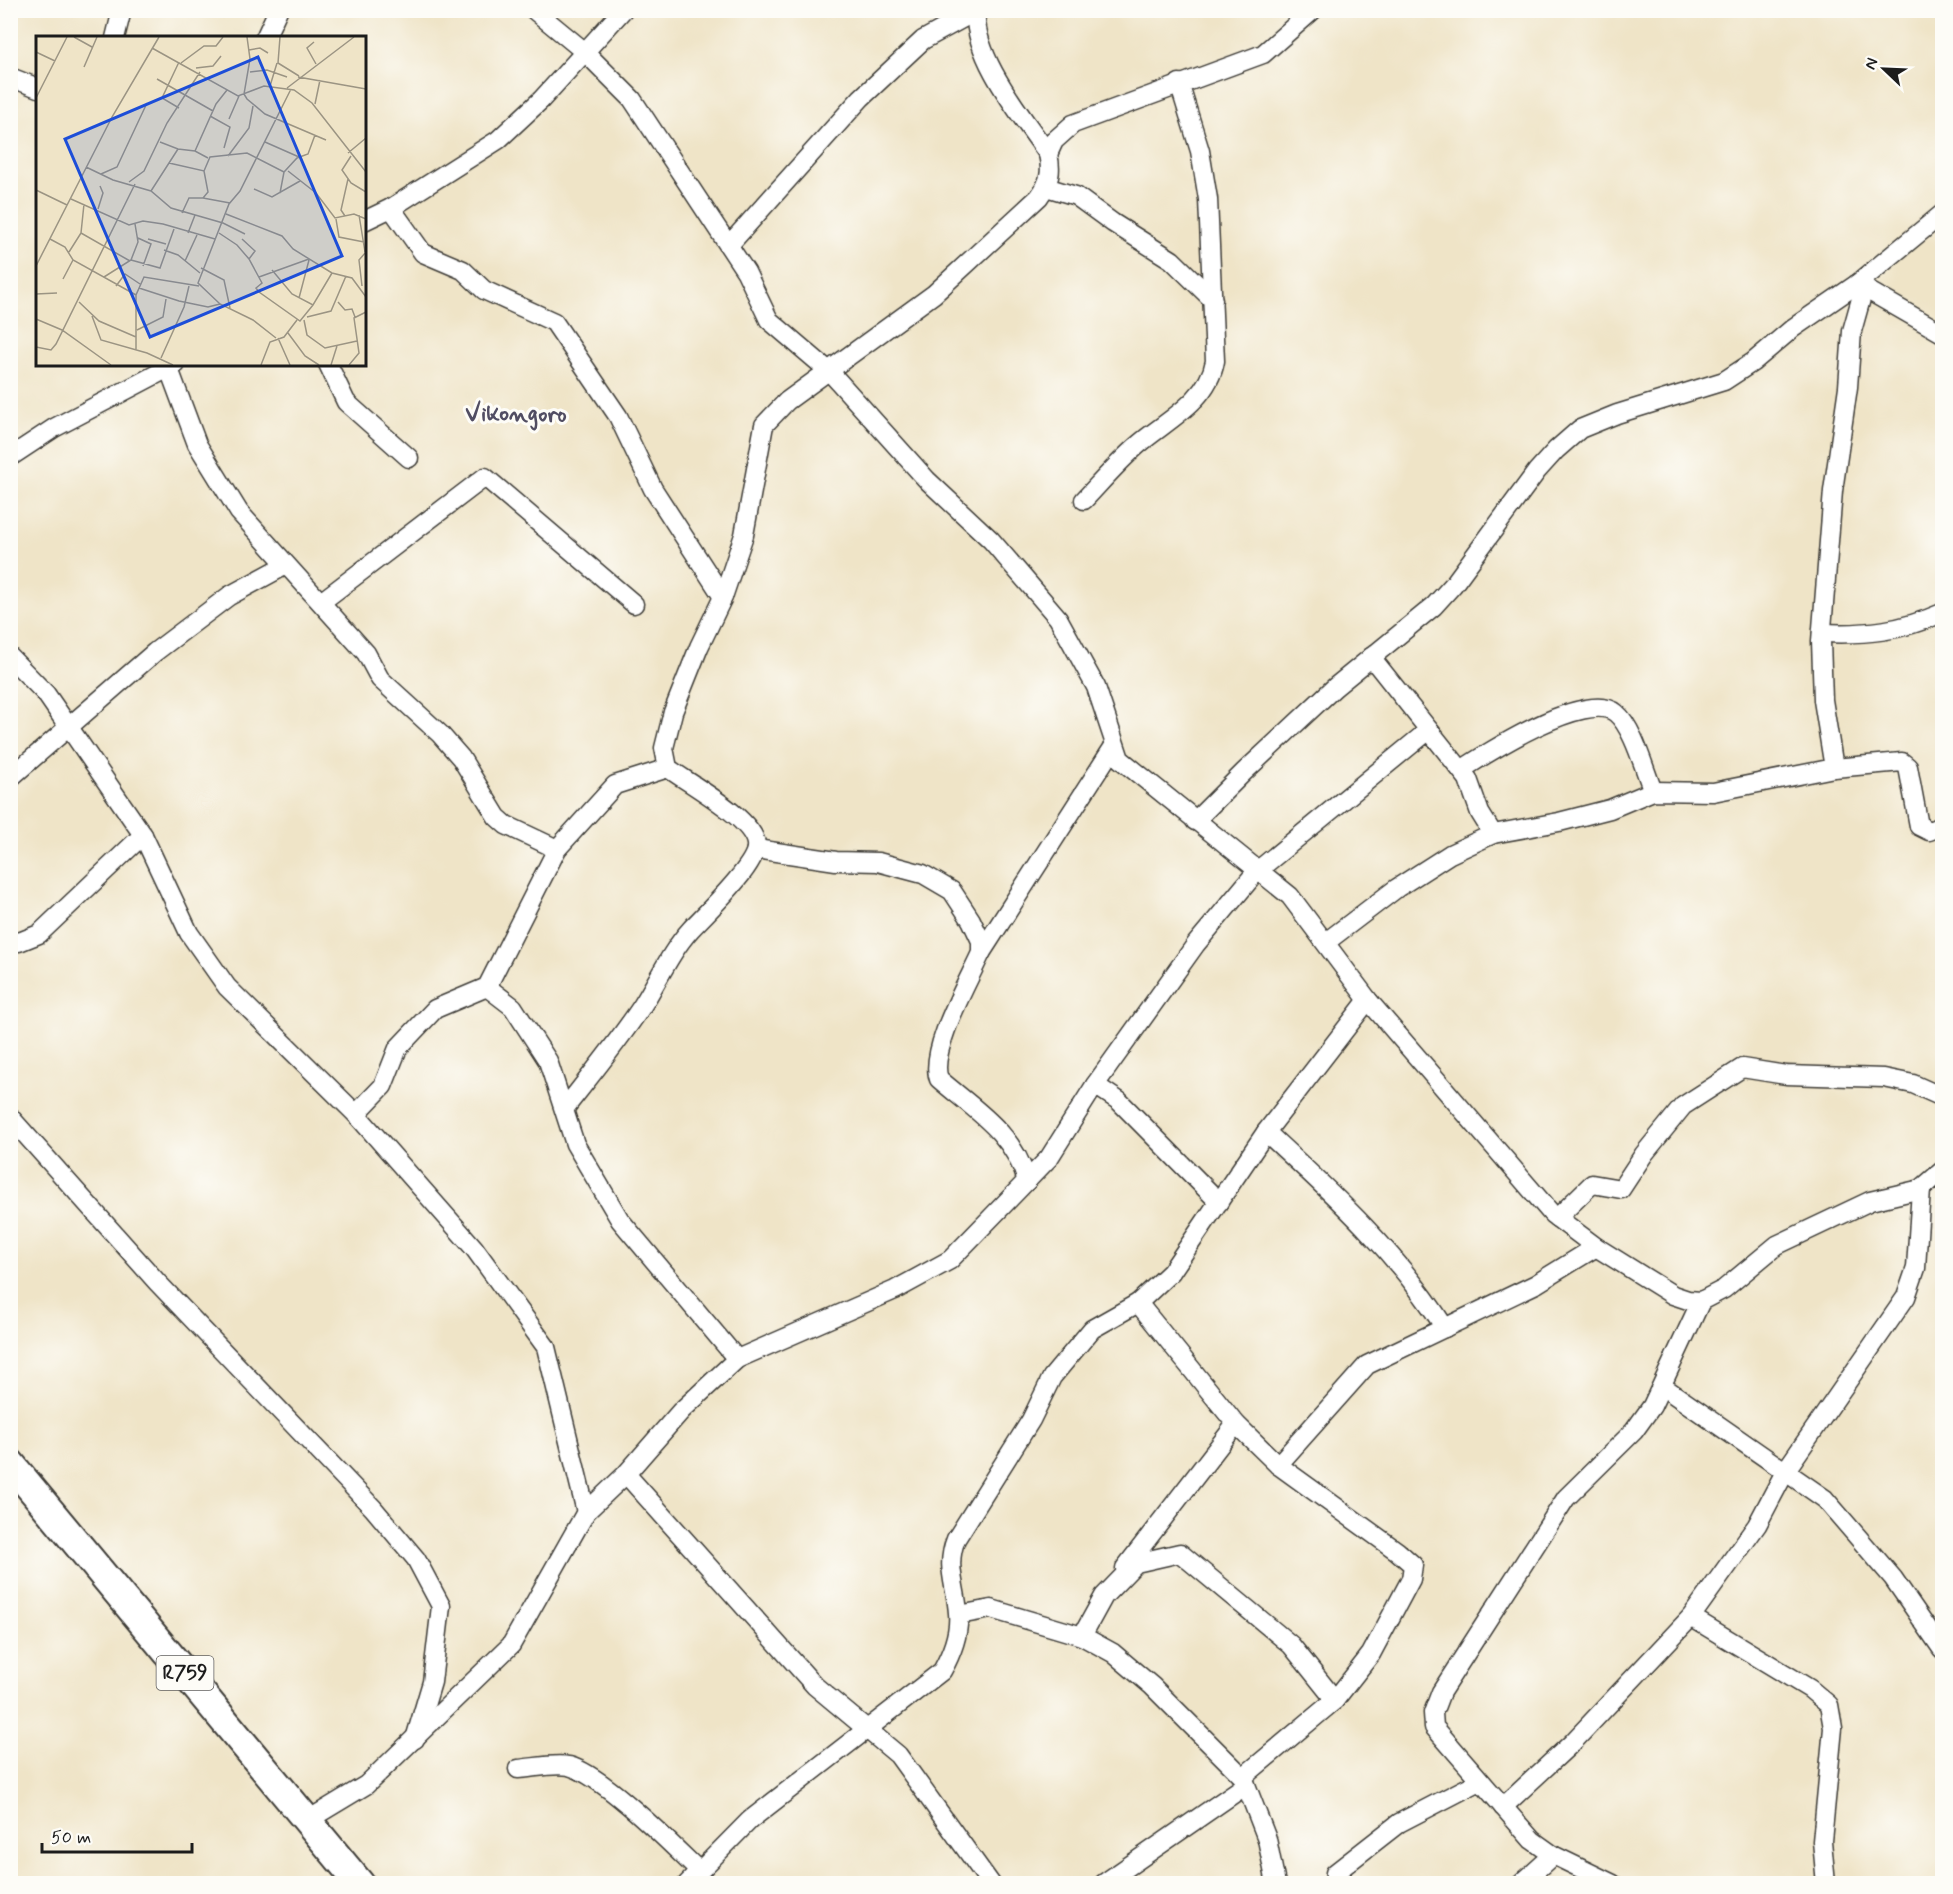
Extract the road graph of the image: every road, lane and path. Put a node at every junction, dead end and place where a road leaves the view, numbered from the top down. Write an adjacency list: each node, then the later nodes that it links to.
1 (122, 10): 7 (street)
2 (278, 10): 8 (street)
3 (534, 10): 9 (street)
4 (623, 10): 9 (street)
5 (1313, 10): 11 (street)
6 (976, 11): 13 (street); 18 (street)
7 (116, 36)
8 (266, 36)
9 (585, 51): 15 (street); 18 (street)
10 (10, 77): 12 (street)
11 (1179, 83): 13 (street); 20 (street)
12 (36, 87)
13 (1048, 154): 14 (street)
14 (1046, 187): 20 (street); 24 (street)
15 (391, 208): 17 (street); 29 (street)
16 (1942, 214): 19 (street)
17 (366, 220)
18 (729, 245): 24 (street)
19 (1861, 286): 21 (street); 33 (street); 35 (street)
20 (1213, 300): 27 (street)
21 (1942, 333)
22 (329, 366): 26 (street)
23 (172, 367): 25 (street); 28 (street)
24 (830, 372): 29 (street); 38 (street)
25 (10, 457)
26 (410, 458)
27 (1084, 500)
28 (286, 565): 30 (street); 36 (street)
29 (723, 597): 39 (street)
30 (321, 602): 31 (street); 48 (street)
31 (634, 604)
32 (1942, 613): 33 (street)
33 (1822, 633): 40 (street)
34 (10, 657): 36 (street)
35 (1371, 657): 37 (street); 44 (street)
36 (67, 728): 42 (street); 47 (street)
37 (1430, 730): 41 (street); 50 (street)
38 (1114, 746): 44 (street); 53 (street)
39 (668, 768): 48 (street); 49 (street)
40 (1834, 768): 43 (street); 45 (street)
41 (1461, 770): 43 (street); 46 (street)
42 (10, 778)
43 (1653, 791): 46 (street)
44 (1195, 821): 50 (street)
45 (1942, 826)
46 (1493, 834): 52 (street)
47 (143, 835): 51 (street); 59 (street)
48 (557, 849): 54 (street)
49 (756, 849): 53 (street); 58 (street)
50 (1257, 871): 52 (street); 56 (street)
51 (10, 940)
52 (1326, 942): 55 (street)
53 (981, 953): 63 (street)
54 (487, 987): 58 (street); 59 (street)
55 (1368, 1000): 61 (street); 66 (street)
56 (1095, 1085): 63 (street); 65 (street)
57 (1942, 1097): 66 (street)
58 (565, 1108): 71 (street)
59 (356, 1114): 78 (street)
60 (10, 1117): 86 (street)
61 (1266, 1132): 65 (street); 70 (street)
62 (1942, 1171): 64 (street)
63 (1027, 1181): 71 (street)
64 (1922, 1189): 68 (street); 76 (street)
65 (1219, 1202): 69 (street)
66 (1557, 1218): 67 (street)
67 (1596, 1247): 68 (street); 70 (street)
68 (1701, 1301): 72 (street)
69 (1138, 1303): 73 (street); 80 (street)
70 (1445, 1328): 75 (street)
71 (737, 1359): 77 (street)
72 (1662, 1386): 76 (street); 89 (street)
73 (1236, 1424): 75 (street); 79 (street)
74 (10, 1463): 91 (main road, R759)
75 (1278, 1465): 84 (street)
76 (1786, 1470): 81 (street); 83 (street)
77 (626, 1474): 78 (street); 85 (street)
78 (586, 1512): 86 (street)
79 (1104, 1596): 82 (street); 84 (street)
80 (959, 1615): 82 (street); 85 (street)
81 (1691, 1617): 90 (street); 101 (street)
82 (1082, 1636): 88 (street)
83 (1942, 1649)
84 (1335, 1700): 88 (street)
85 (867, 1729): 93 (street); 95 (street)
86 (414, 1741): 91 (street)
87 (518, 1769): 93 (street)
88 (1244, 1781): 96 (street); 97 (street)
89 (1480, 1781): 90 (street); 98 (street)
90 (1503, 1807): 92 (street)
91 (308, 1820): 94 (main road, R759)
92 (1553, 1855): 99 (street); 100 (street)
93 (693, 1877)
94 (360, 1884)
95 (990, 1884)
96 (1104, 1884)
97 (1276, 1884)
98 (1334, 1884)
99 (1521, 1884)
100 (1613, 1884)
101 (1826, 1884)

